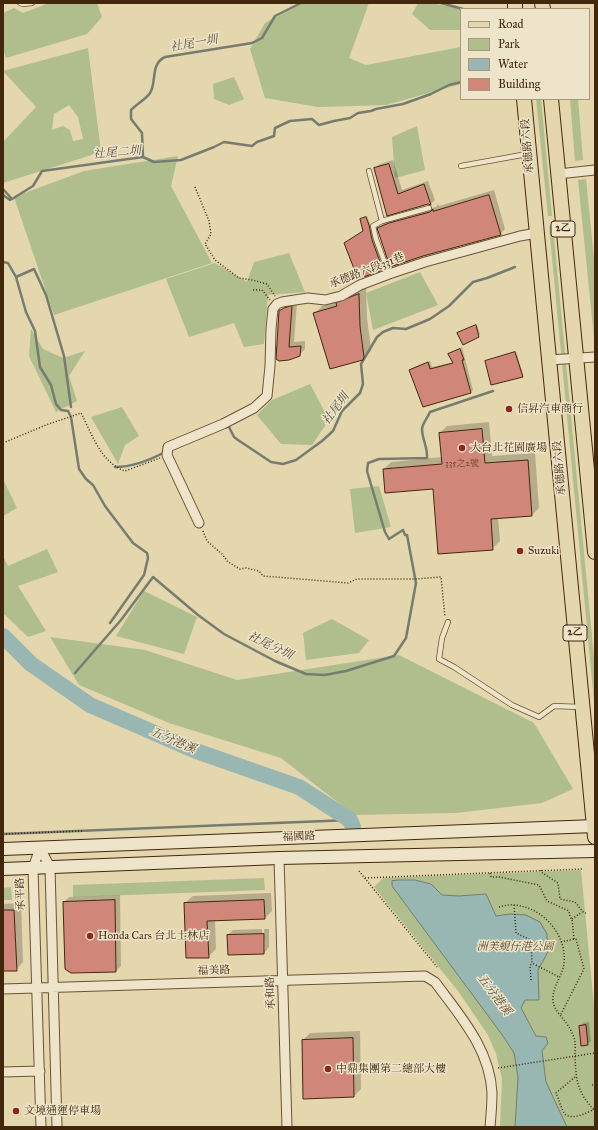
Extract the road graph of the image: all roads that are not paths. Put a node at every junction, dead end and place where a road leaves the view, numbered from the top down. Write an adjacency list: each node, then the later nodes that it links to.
1 (20, 3): 2 (lane)
2 (32, 3)
3 (524, 100): 5 (main road, 承德路六段 / 2乙)
4 (551, 100): 9 (main road, 2乙)
5 (529, 154): 6 (lane); 12 (main road, 承德路六段 / 2乙)
6 (461, 166)
7 (595, 170): 9 (street)
8 (370, 171): 11 (lane)
9 (558, 174): 15 (main road, 2乙)
10 (429, 208): 11 (lane)
11 (382, 221): 13 (lane)
12 (537, 233): 13 (street, 承德路六段331巷); 16 (main road, 承德路六段 / 2乙)
13 (389, 274): 17 (street, 承德路六段331巷)
14 (595, 357): 15 (street)
15 (576, 358): 16 (street); 18 (main road, 2乙)
16 (549, 360): 20 (main road, 承德路六段 / 2乙)
17 (200, 523)
18 (595, 552)
19 (448, 622): 20 (lane)
20 (582, 707): 21 (main road, 承德路六段 / 2乙)
21 (595, 830): 22 (street, 福國路)
22 (40, 848): 23 (street, 福國路); 26 (street); 27 (street, 承平路)
23 (3, 849)
24 (595, 851): 25 (street, 福國路)
25 (279, 858): 26 (street, 福國路); 29 (street, 承和路)
26 (50, 867): 27 (street, 福國路); 31 (street)
27 (32, 868): 28 (street, 福國路); 30 (street, 承平路)
28 (3, 869)
29 (283, 981): 31 (street, 福美路); 37 (street, 承和路); 38 (street, 福美路)
30 (37, 988): 31 (street, 福美路); 32 (street, 福美路); 34 (street, 承平路)
31 (53, 988): 36 (street)
32 (3, 989)
33 (3, 1072): 34 (street)
34 (40, 1072): 35 (street, 承平路)
35 (41, 1127)
36 (57, 1127)
37 (287, 1127)
38 (490, 1127)

